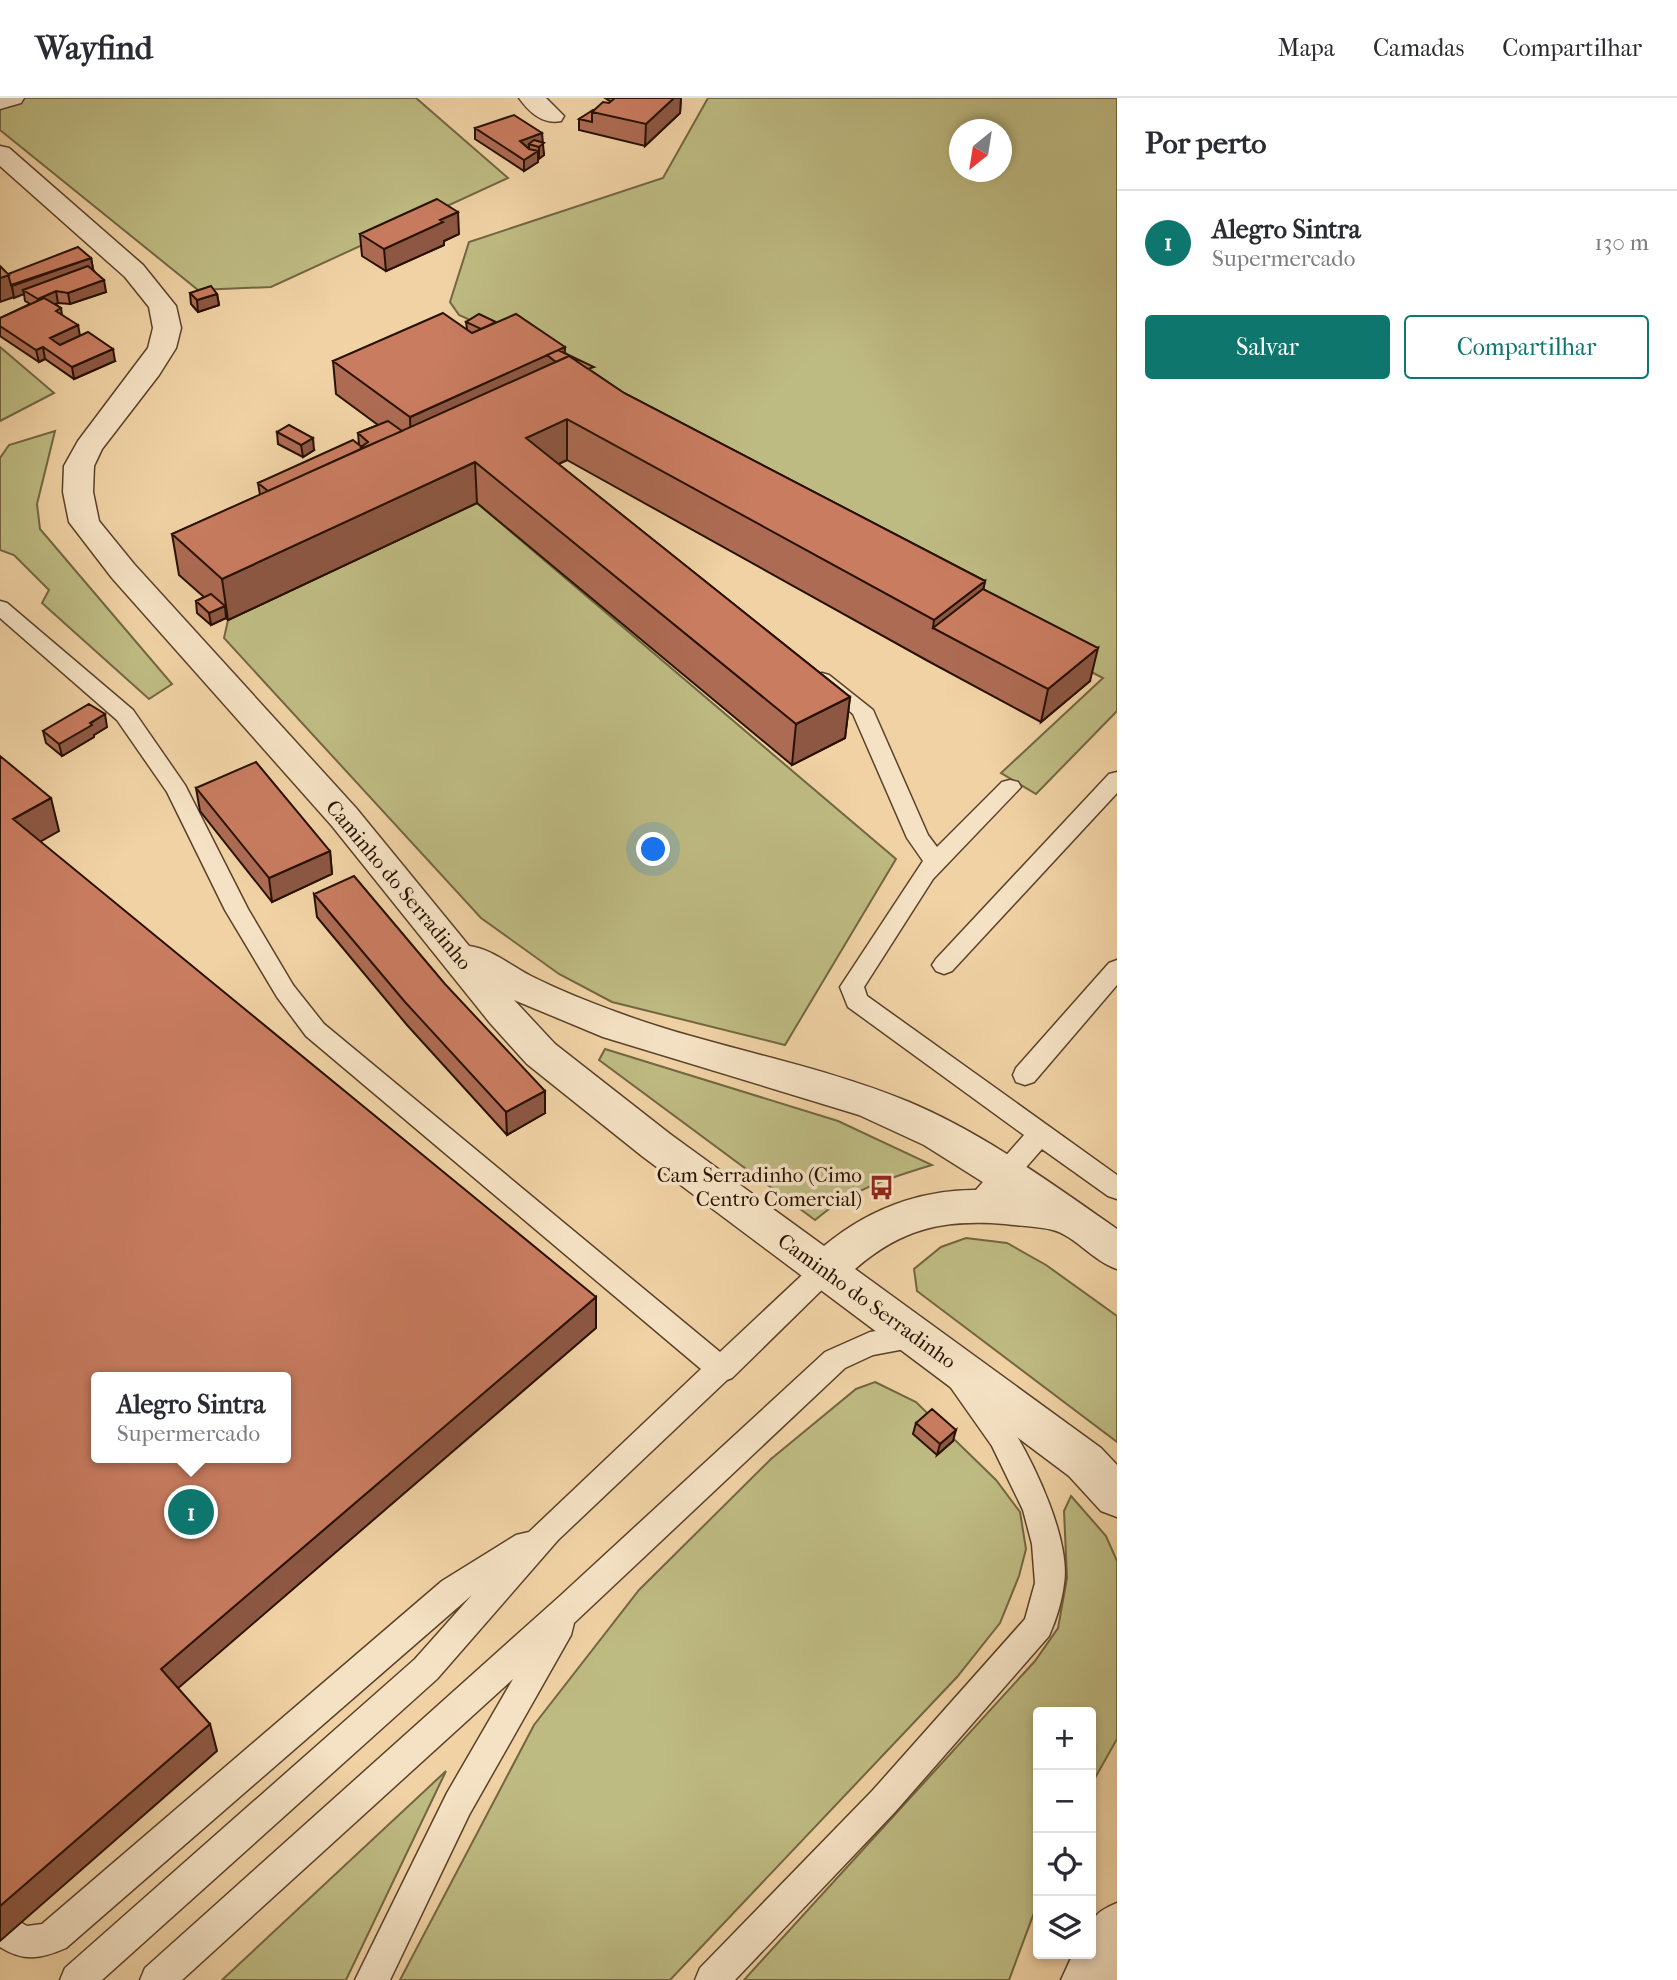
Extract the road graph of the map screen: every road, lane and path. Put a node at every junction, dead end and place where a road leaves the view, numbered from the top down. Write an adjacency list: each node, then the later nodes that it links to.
1 (12, 98): 3 (street)
2 (531, 98): 4 (street)
3 (0, 102)
4 (552, 116)
5 (0, 153): 11 (street, Caminho do Serradinho)
6 (0, 607): 23 (lane)
7 (807, 668): 10 (lane)
8 (1117, 779): 12 (lane)
9 (1010, 787): 10 (lane)
10 (936, 862): 15 (lane)
11 (451, 947): 16 (street); 21 (street, Caminho do Serradinho)
12 (944, 965)
13 (1117, 969): 14 (lane)
14 (1025, 1075)
15 (1040, 1134): 16 (lane); 17 (lane)
16 (1004, 1174): 18 (lane); 19 (street)
17 (1117, 1189)
18 (978, 1205): 19 (street); 21 (street)
19 (1064, 1216): 20 (street)
20 (1113, 1242)
21 (825, 1270): 22 (street, Caminho do Serradinho); 23 (lane)
22 (924, 1344): 24 (street, Caminho do Serradinho); 27 (lane); 33 (lane)
23 (722, 1370): 26 (lane)
24 (1101, 1465): 25 (street, Caminho do Serradinho)
25 (1117, 1497)
26 (548, 1531): 29 (lane); 30 (lane)
27 (571, 1606): 31 (lane); 32 (lane)
28 (1117, 1928): 34 (street)
29 (9, 1933)
30 (77, 1980)
31 (157, 1980)
32 (372, 1980)
33 (712, 1980)
34 (1087, 1980)

